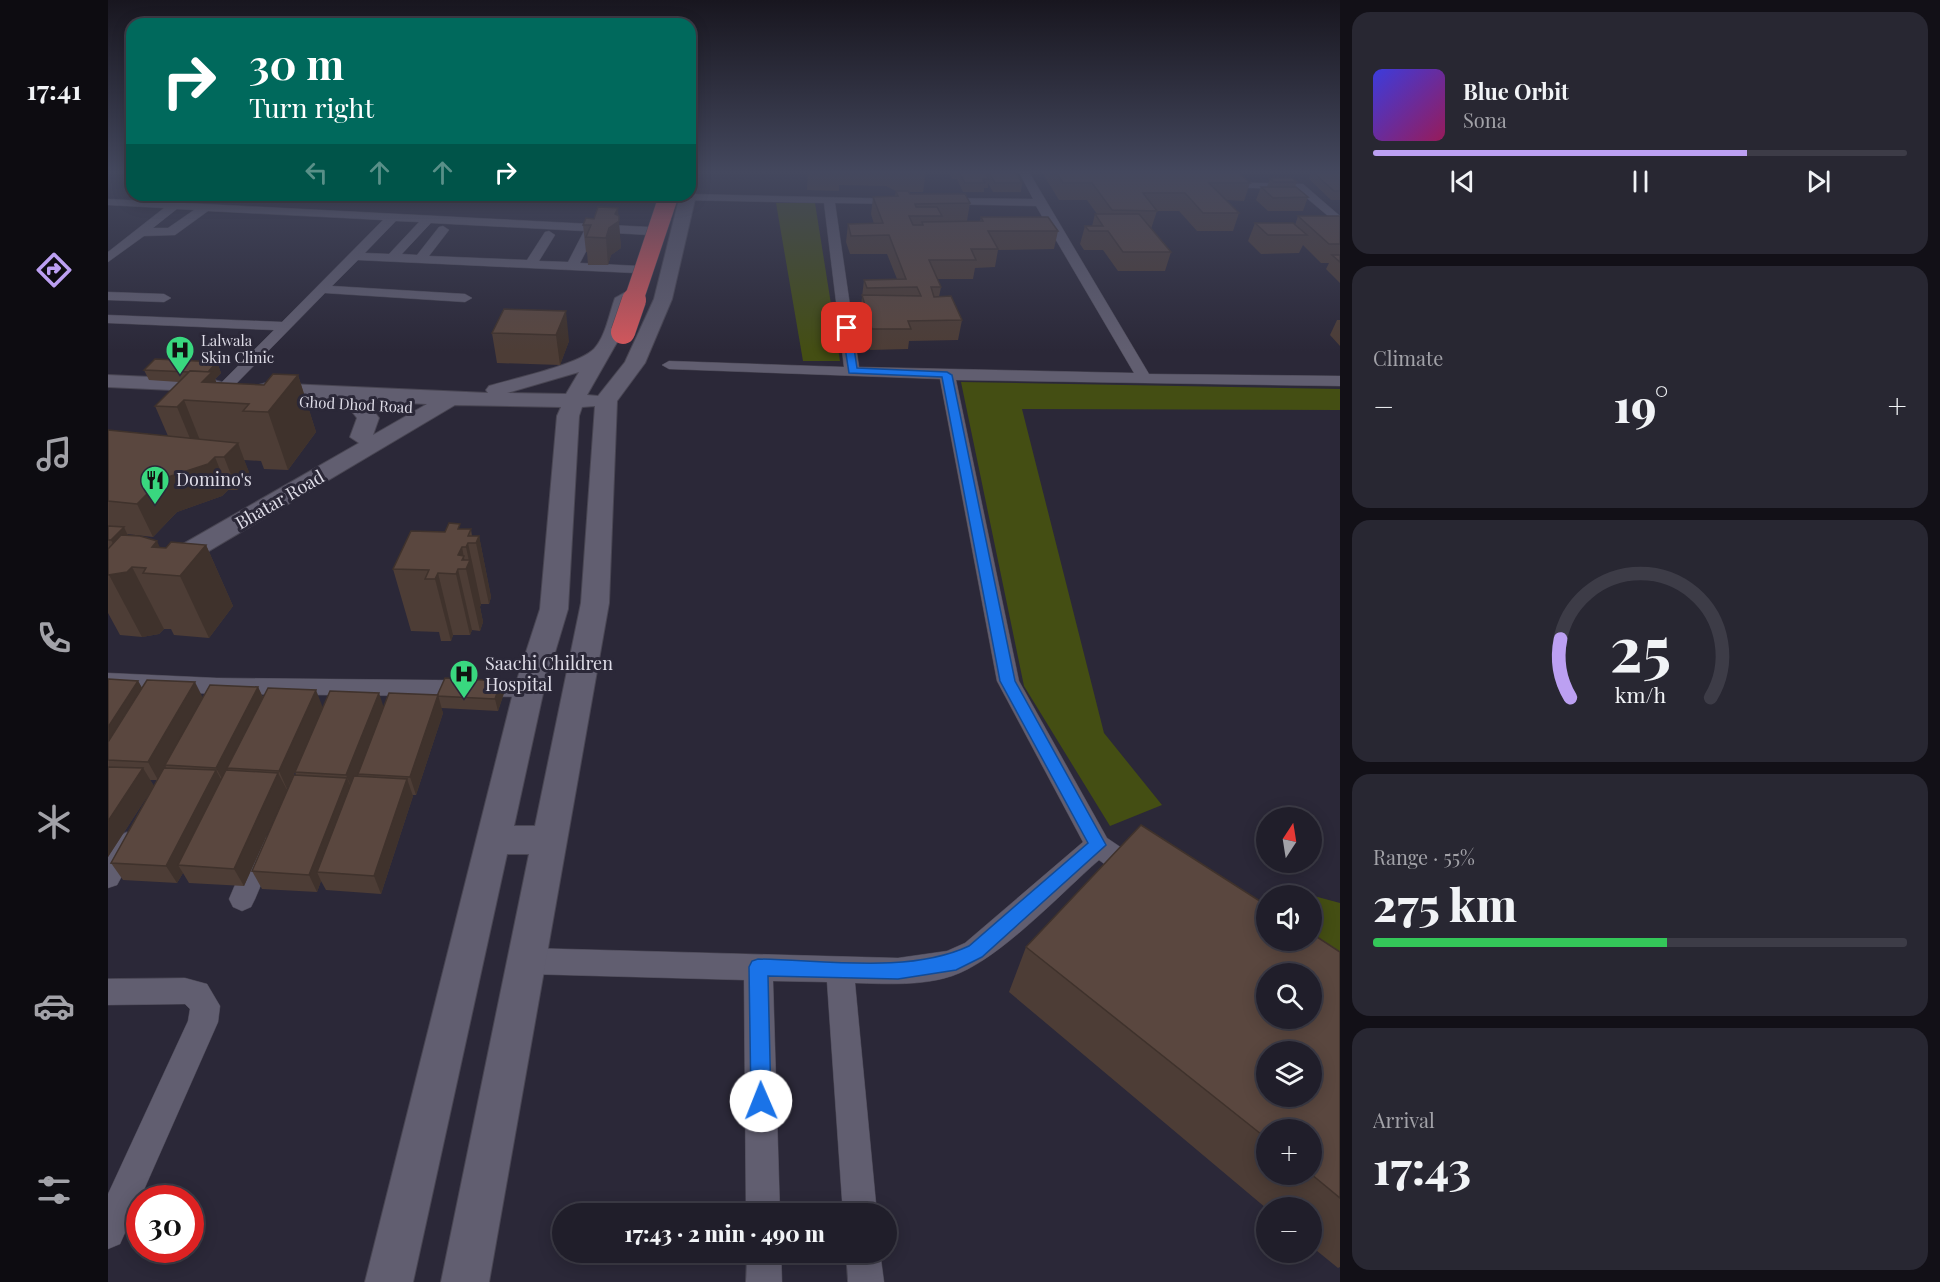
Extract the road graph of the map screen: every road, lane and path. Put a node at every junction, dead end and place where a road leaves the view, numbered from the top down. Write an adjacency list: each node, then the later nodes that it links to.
1 (649, 231): 22 (street)
2 (141, 232): 3 (street); 17 (street)
3 (171, 232)
4 (379, 232): 16 (street)
5 (417, 232): 18 (street)
6 (442, 232): 19 (street)
7 (482, 232): 15 (street)
8 (565, 232): 14 (street)
9 (625, 232): 14 (street)
10 (661, 232): 30 (highway, bridge)
11 (672, 232): 43 (street)
12 (833, 232): 33 (street)
13 (1057, 232): 35 (street)
14 (590, 233): 15 (street); 21 (street)
15 (549, 235): 20 (street)
16 (355, 256): 18 (street); 23 (street)
17 (108, 258)
18 (400, 258): 19 (street); 24 (street)
19 (420, 259): 20 (street)
20 (531, 264): 21 (street)
21 (572, 266): 22 (street)
22 (635, 269): 31 (street)
23 (322, 289): 24 (street); 29 (street)
24 (376, 292): 27 (street)
25 (108, 296): 26 (street)
26 (164, 298)
27 (465, 298)
28 (108, 319): 29 (street)
29 (286, 326): 39 (street)
30 (623, 332)
31 (597, 356): 40 (street, Bhatar Road); 42 (street)
32 (669, 365): 33 (street)
33 (852, 371): 34 (street)
34 (947, 375): 35 (street); 57 (street)
35 (1143, 376): 37 (street)
36 (108, 381): 39 (street)
37 (1340, 381)
38 (108, 391): 39 (street, Ghod Dhod Road)
39 (238, 395): 40 (street); 41 (street, Ghod Dhod Road)
40 (435, 402): 41 (street, Ghod Dhod Road); 42 (street); 44 (street, Ghod Dhod Road); 45 (street, Bhatar Road); 46 (street)
41 (358, 405): 46 (street)
42 (571, 408): 43 (street, Ghod Dhod Road); 44 (street, Ghod Dhod Road); 48 (street)
43 (605, 409): 47 (street)
44 (489, 412): 45 (street)
45 (386, 436): 50 (street, Bhatar Road)
46 (361, 437): 49 (street)
47 (601, 483): 48 (street); 56 (street)
48 (563, 484): 52 (street)
49 (108, 576)
50 (108, 599)
51 (108, 681): 52 (street)
52 (529, 689): 55 (street)
53 (274, 825): 60 (street)
54 (137, 827): 58 (street)
55 (494, 840): 56 (street); 70 (street)
56 (550, 840): 61 (street)
57 (1098, 845): 59 (street); 63 (street)
58 (108, 877)
59 (1155, 886)
60 (242, 899)
61 (526, 961): 62 (street); 71 (street)
62 (758, 967): 63 (street); 65 (street)
63 (840, 969): 66 (street)
64 (108, 992): 67 (street)
65 (763, 1203)
66 (859, 1203)
67 (108, 1232)
68 (764, 1263): 72 (street)
69 (864, 1263): 73 (street)
70 (389, 1282)
71 (465, 1282)
72 (764, 1282)
73 (866, 1282)

